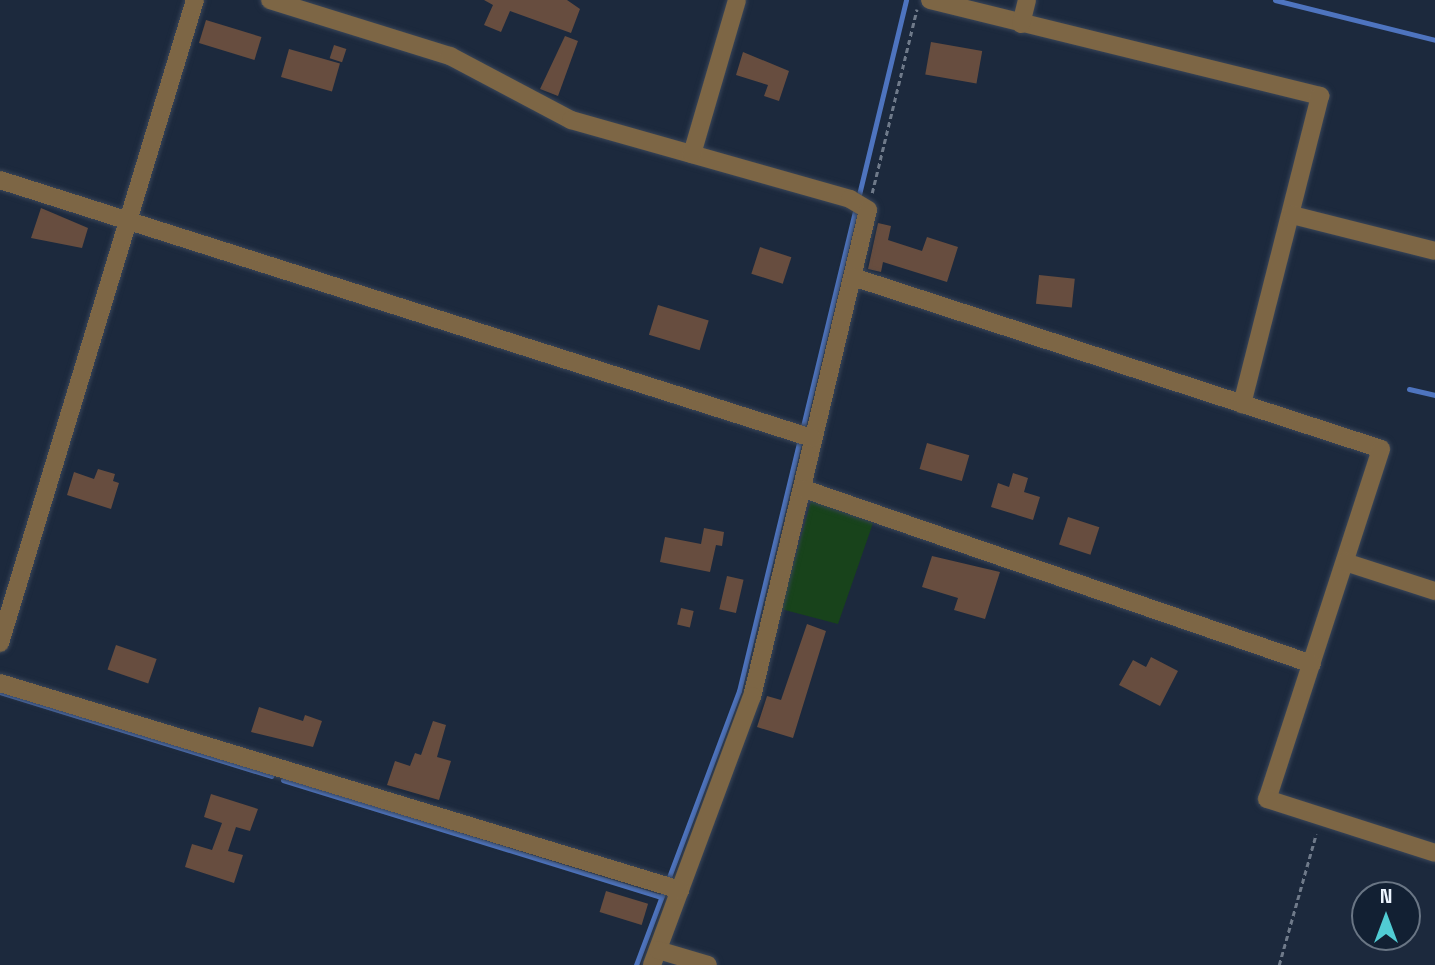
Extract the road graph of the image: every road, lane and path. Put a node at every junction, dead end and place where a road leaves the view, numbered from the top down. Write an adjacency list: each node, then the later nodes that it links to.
1 (195, 0): 12 (street)
2 (270, 0): 8 (street)
3 (737, 0): 8 (street)
4 (919, 0): 10 (path)
5 (930, 0): 7 (street)
6 (1027, 0): 7 (street)
7 (1021, 24): 11 (street)
8 (692, 154): 10 (street)
9 (0, 180): 12 (street)
10 (868, 210): 14 (street)
11 (1292, 215): 13 (street); 15 (street)
12 (128, 220): 16 (street); 20 (street)
13 (1435, 251)
14 (853, 277): 15 (street); 16 (street)
15 (1242, 404): 18 (street)
16 (812, 438): 17 (street)
17 (804, 489): 21 (street); 25 (street)
18 (1345, 562): 19 (street); 21 (street)
19 (1435, 592)
20 (0, 643)
21 (1312, 664): 23 (street)
22 (0, 683): 25 (street)
23 (1321, 817): 24 (street); 28 (path)
24 (1435, 853)
25 (680, 890): 26 (street)
26 (655, 958): 27 (street)
27 (708, 965)
28 (1279, 965)

